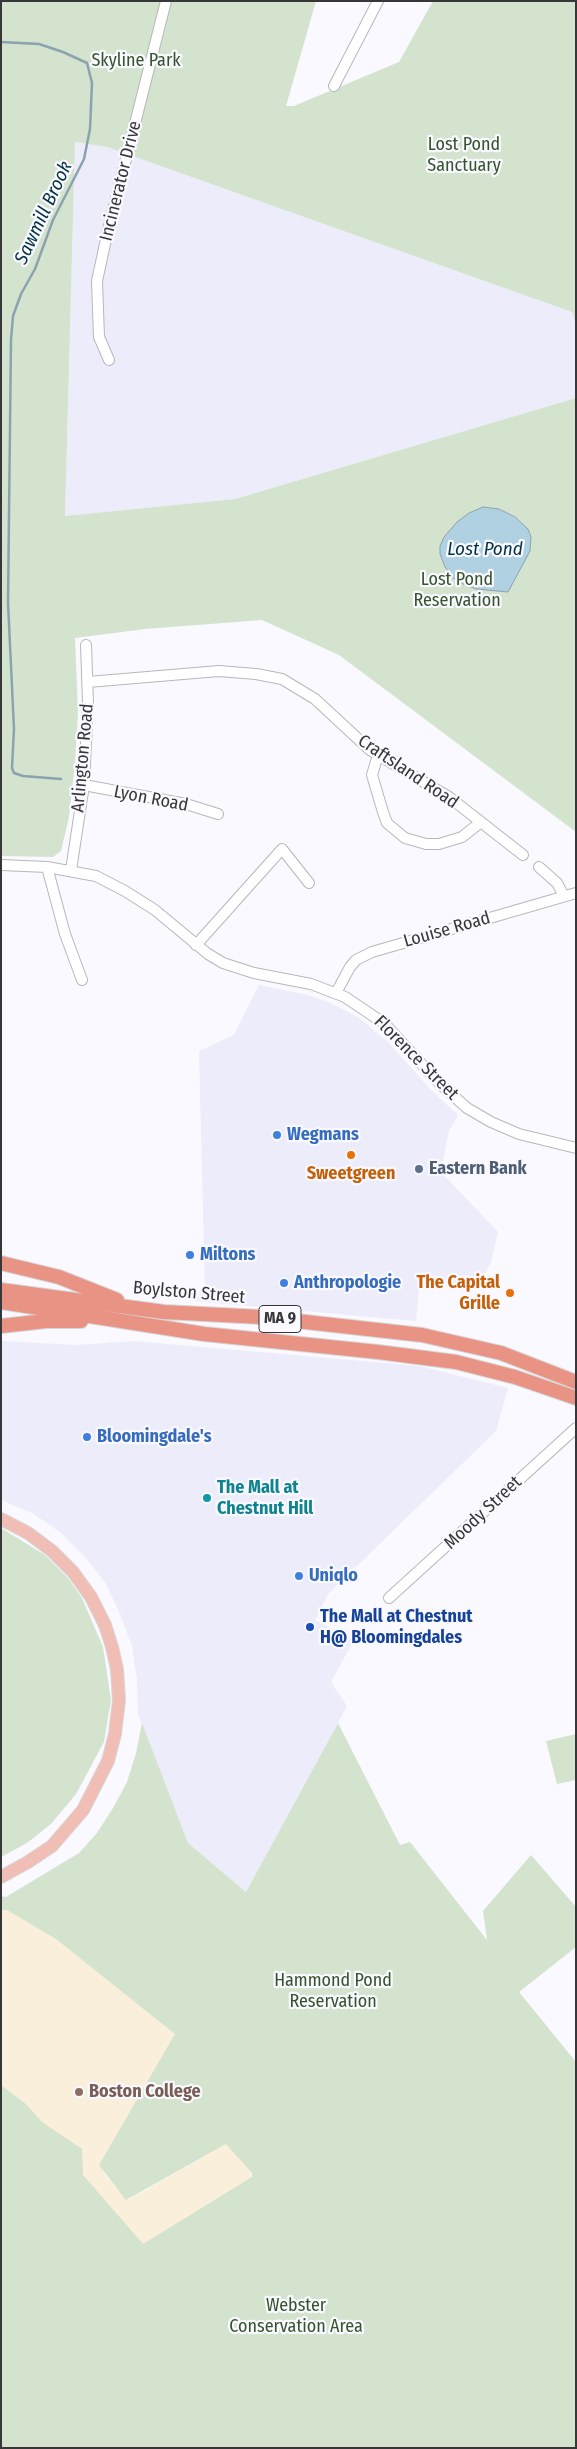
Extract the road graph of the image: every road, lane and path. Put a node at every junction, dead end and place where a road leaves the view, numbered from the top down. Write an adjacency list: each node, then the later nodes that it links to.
1 (166, 1): 4 (street, Incinerator Drive)
2 (378, 1): 3 (street)
3 (334, 86)
4 (109, 360)
5 (86, 645): 6 (street, Arlington Road)
6 (88, 682): 7 (street, Craftsland Road); 8 (street, Arlington Road)
7 (378, 755): 10 (street, Craftsland Road); 10 (street)
8 (84, 785): 9 (street, Lyon Road); 15 (street, Arlington Road)
9 (218, 814)
10 (481, 822): 11 (street, Craftsland Road)
11 (523, 855)
12 (1, 865): 13 (street, Florence Street)
13 (47, 867): 15 (street, Florence Street); 20 (street)
14 (540, 868): 18 (street)
15 (71, 870): 19 (street, Florence Street)
16 (309, 883): 19 (street)
17 (576, 892): 18 (street, Louise Road)
18 (564, 896): 21 (street, Louise Road)
19 (198, 946): 21 (street, Florence Street)
20 (82, 980)
21 (336, 993): 22 (street, Florence Street)
22 (576, 1148)
23 (1, 1263): 26 (highway)
24 (1, 1290): 26 (highway, Boylston Street / MA 9)
25 (1, 1302): 27 (highway, Boylston Street / MA 9)
26 (136, 1308): 29 (highway, Boylston Street / MA 9)
27 (136, 1324): 28 (highway); 30 (highway, Boylston Street / MA 9)
28 (1, 1326)
29 (576, 1382)
30 (576, 1398)
31 (576, 1428): 33 (street, Moody Street)
32 (1, 1519): 34 (main road)
33 (389, 1598)
34 (1, 1876)

